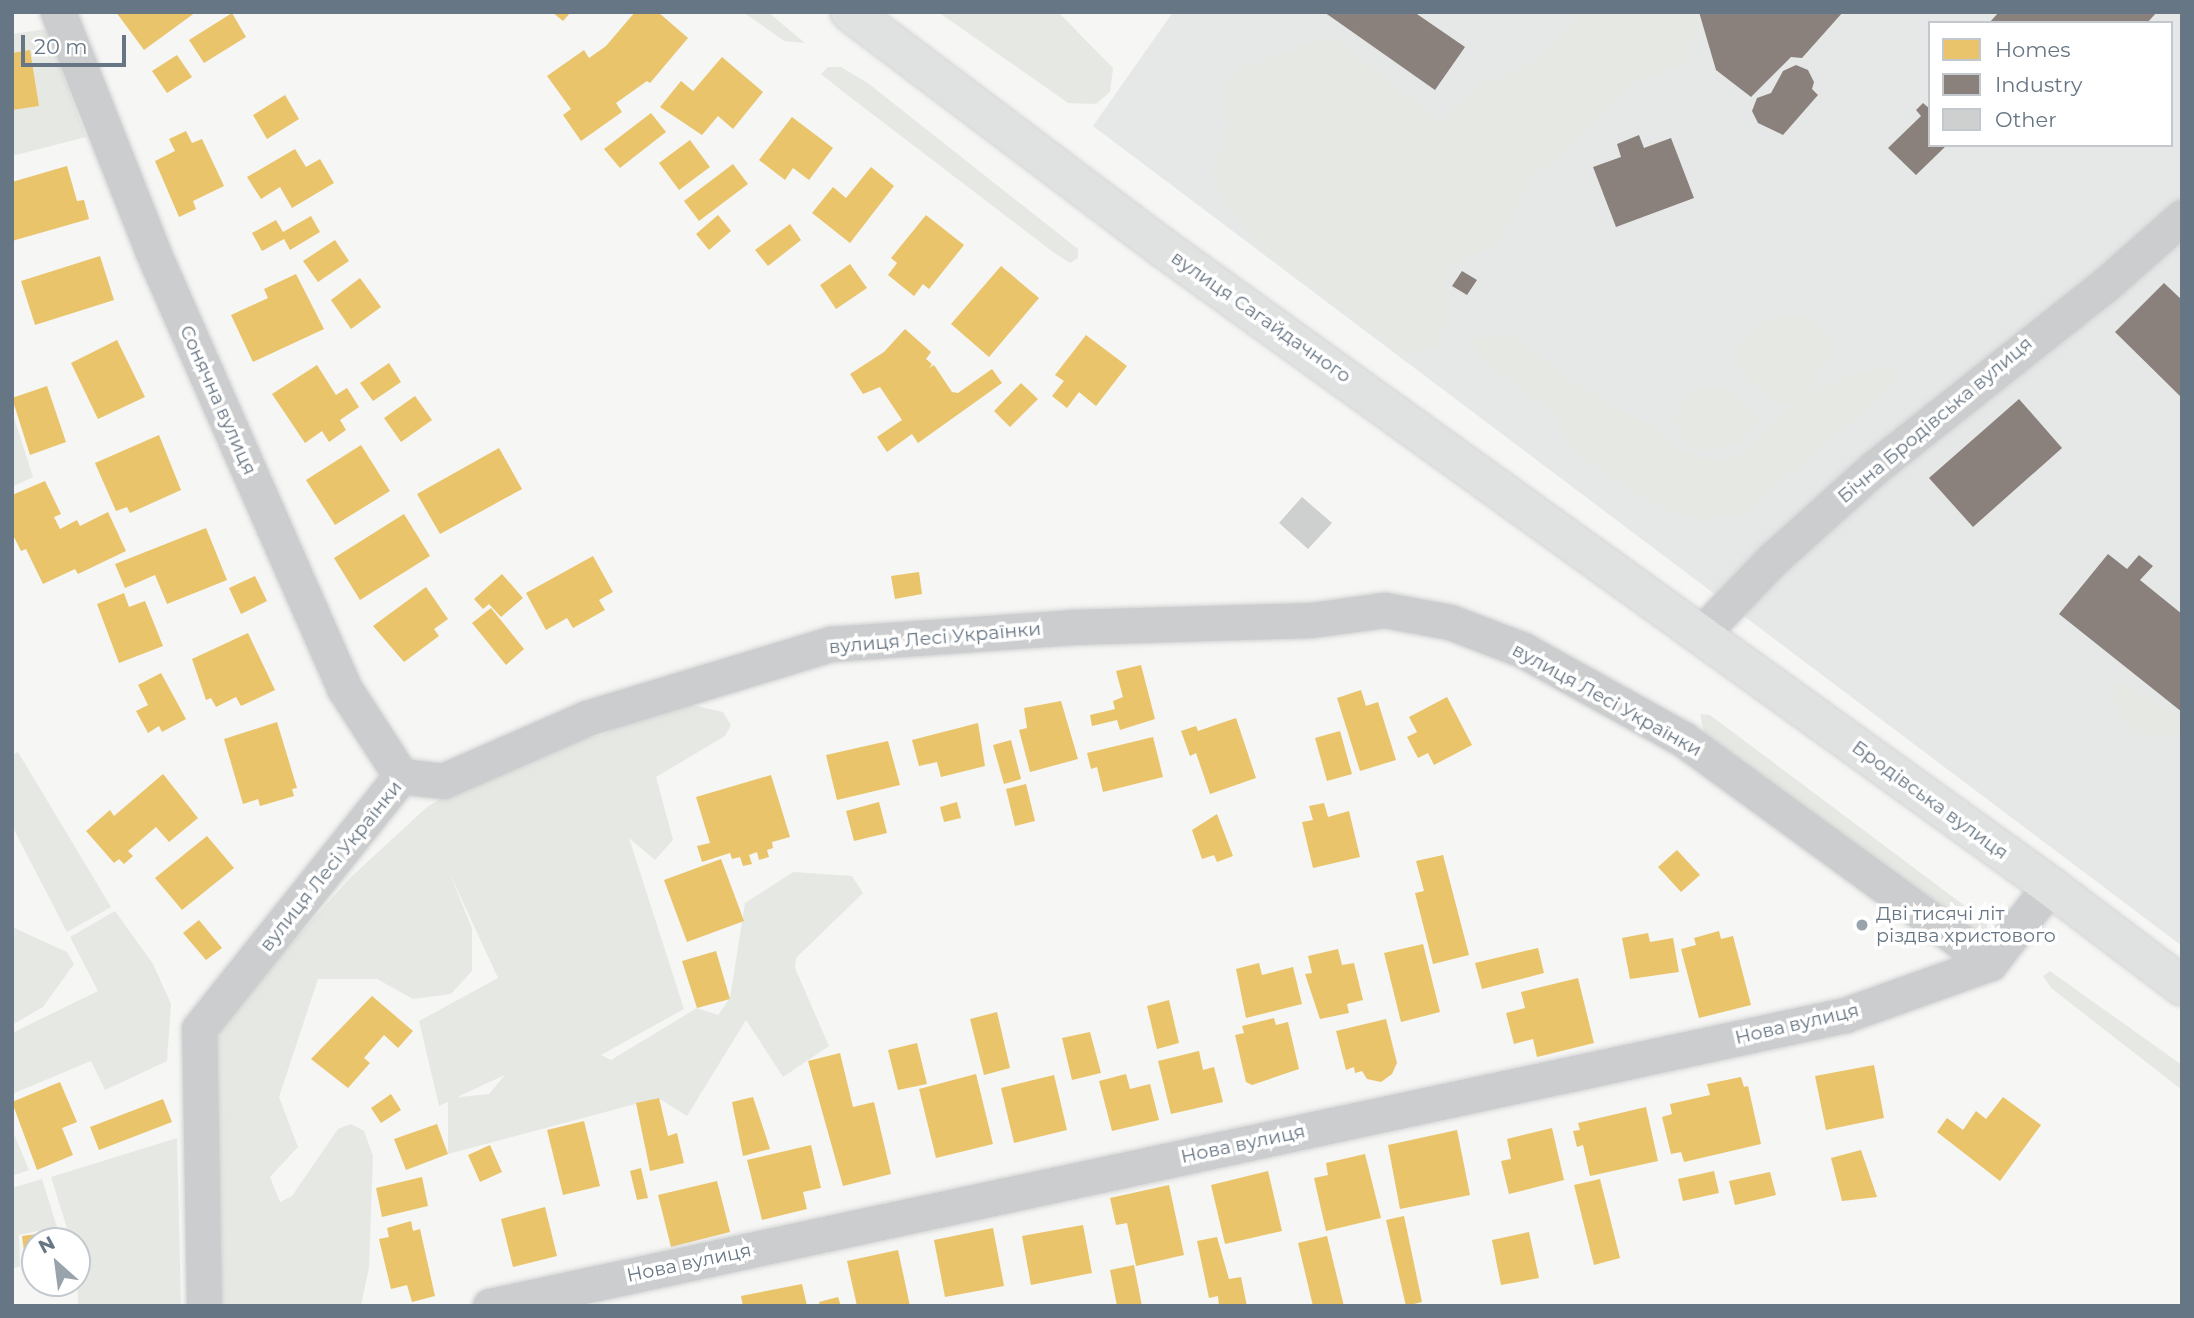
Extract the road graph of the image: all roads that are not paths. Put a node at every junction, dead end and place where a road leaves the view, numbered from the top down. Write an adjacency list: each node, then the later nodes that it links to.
1 (58, 12): 5 (street, Сонячна вулиця)
2 (850, 12): 4 (main road, вулиця Сагайдачного)
3 (2182, 218): 4 (street, Бічна Бродівська вулиця)
4 (1688, 626): 6 (main road, Бродівська вулиця)
5 (401, 776): 7 (street, вулиця Лесі Українки); 9 (street, вулиця Лесі Українки)
6 (2050, 886): 7 (street); 8 (main road, Бродівська вулиця)
7 (1990, 962): 10 (street, Нова вулиця)
8 (2182, 986)
9 (204, 1306)
10 (491, 1306)

